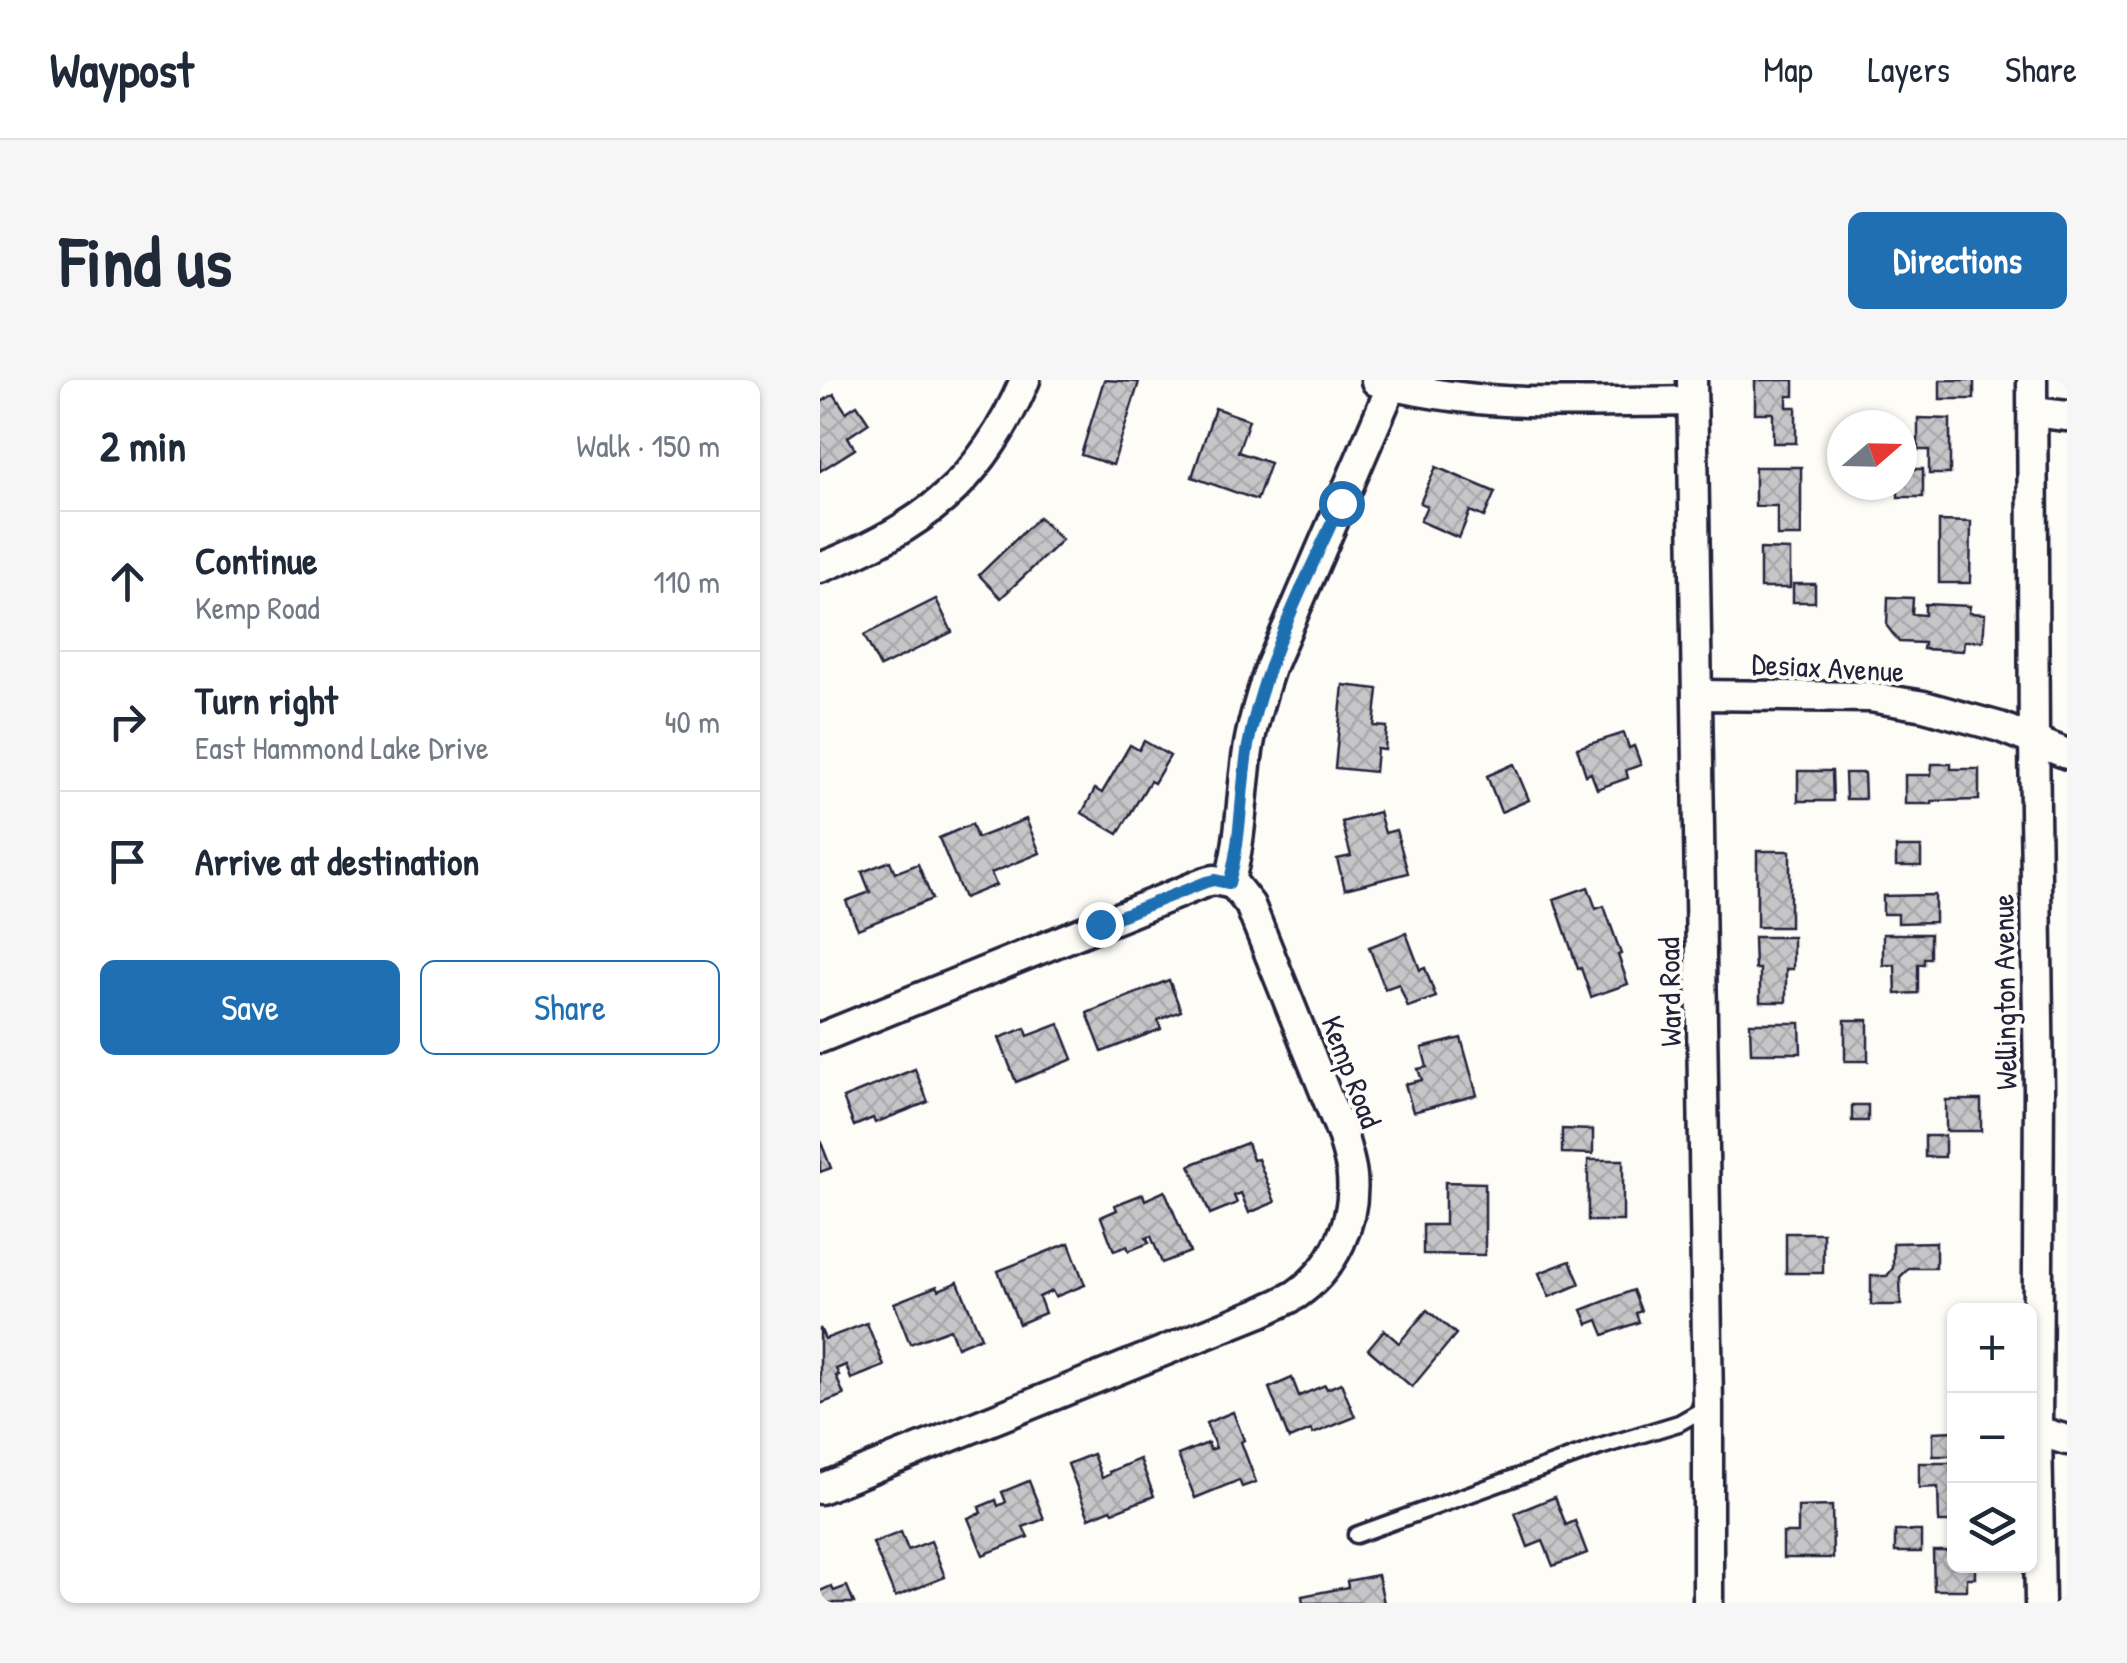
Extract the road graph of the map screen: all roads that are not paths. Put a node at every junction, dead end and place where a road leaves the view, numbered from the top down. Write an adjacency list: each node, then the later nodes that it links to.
1 (1025, 380): 7 (street)
2 (2032, 380): 5 (street, Wellington Avenue)
3 (1383, 383): 4 (street); 11 (street)
4 (1692, 390): 8 (street, Ward Road)
5 (2033, 412): 6 (street); 9 (street, Wellington Avenue)
6 (2067, 416)
7 (820, 568)
8 (1697, 695): 9 (street, Desiax Avenue); 16 (street, Ward Road)
9 (2034, 741): 10 (street, Desiax Avenue); 13 (street, Wellington Avenue)
10 (2067, 754)
11 (1229, 883): 12 (street); 20 (street, Kemp Road)
12 (820, 1038)
13 (2039, 1090): 14 (street); 15 (street, Wellington Avenue)
14 (2067, 1097)
15 (2036, 1393)
16 (1708, 1406): 21 (lane); 22 (street, Ward Road)
17 (2037, 1431): 18 (street)
18 (2067, 1440)
19 (2037, 1474): 23 (street, Wellington Avenue)
20 (820, 1490)
21 (1356, 1535)
22 (1708, 1603)
23 (2040, 1603)

